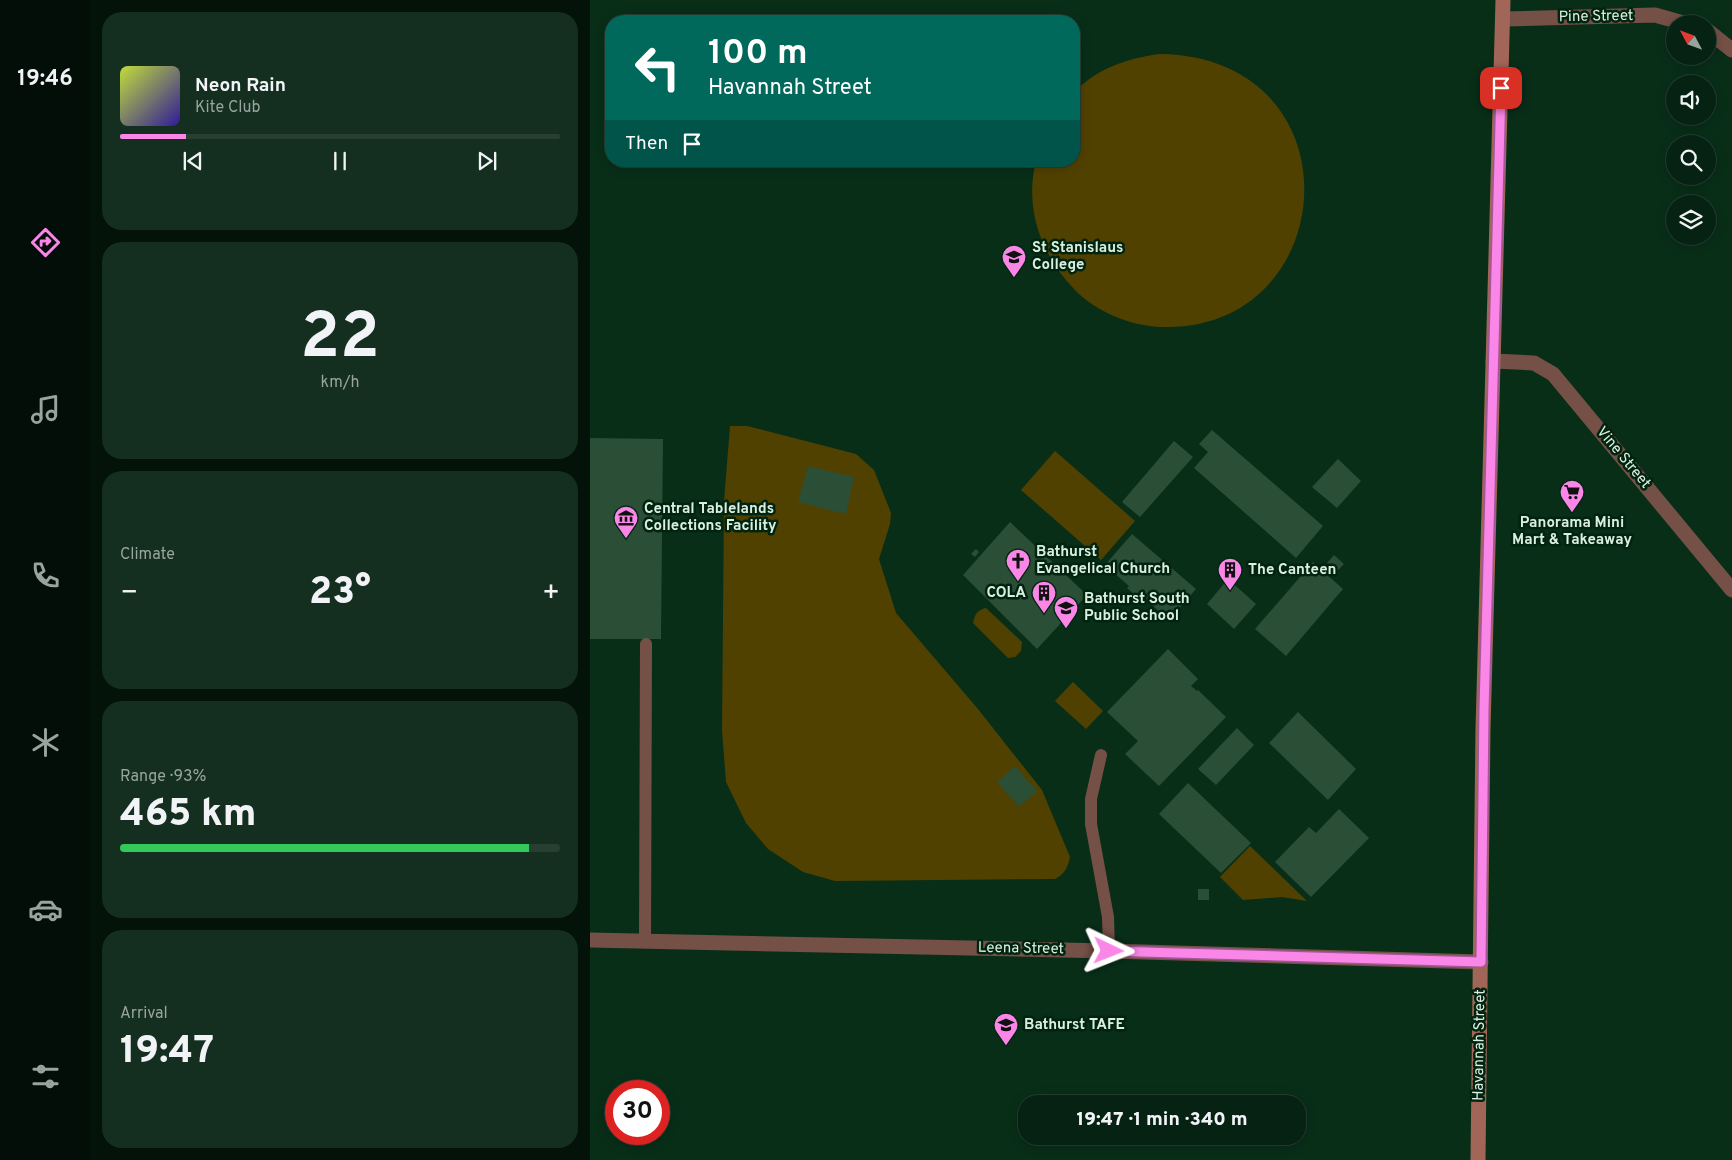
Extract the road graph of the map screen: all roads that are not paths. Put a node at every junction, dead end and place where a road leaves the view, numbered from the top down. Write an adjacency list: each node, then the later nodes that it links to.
1 (1503, 0): 3 (street, Havannah Street)
2 (1666, 18): 3 (street, Pine Street)
3 (1503, 19): 6 (street, Havannah Street)
4 (1716, 37): 5 (street)
5 (1732, 50)
6 (1493, 361): 7 (street, Vine Street); 13 (street, Havannah Street)
7 (1732, 590)
8 (646, 644): 11 (lane)
9 (1101, 755): 12 (lane)
10 (590, 940): 11 (street, Leena Street)
11 (645, 942): 12 (street, Leena Street)
12 (1109, 951): 13 (street, Leena Street)
13 (1481, 962): 14 (street, Havannah Street)
14 (1478, 1160)

